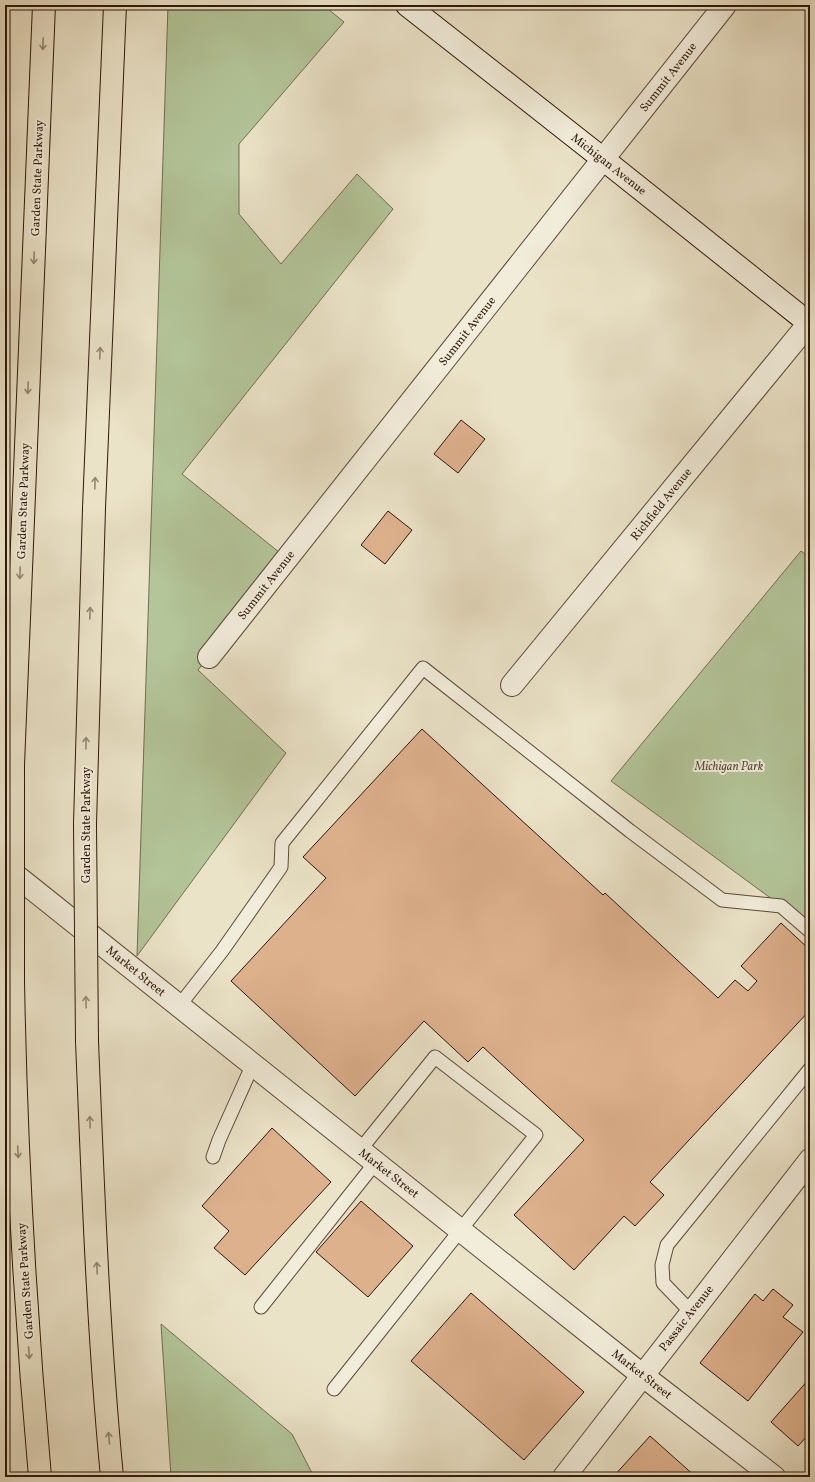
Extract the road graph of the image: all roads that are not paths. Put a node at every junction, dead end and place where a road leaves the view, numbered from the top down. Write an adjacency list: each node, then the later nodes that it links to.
1 (44, 5): 22 (highway, Garden State Parkway, one-way to 22, bridge)
2 (115, 5): 23 (highway, Garden State Parkway, one-way to 2, bridge)
3 (407, 5): 5 (street, Michigan Avenue)
4 (725, 5): 5 (street, Summit Avenue)
5 (603, 159): 6 (street, Michigan Avenue); 7 (street, Summit Avenue)
6 (810, 323): 8 (street, Richfield Avenue)
7 (209, 657)
8 (512, 685)
9 (5, 867): 11 (street, Market Street)
10 (810, 931): 11 (lane)
11 (179, 1006): 12 (street, Market Street)
12 (253, 1064): 14 (street, Market Street); 15 (lane)
13 (810, 1069): 19 (lane)
14 (368, 1156): 17 (street, Market Street); 17 (lane); 18 (lane)
15 (214, 1157)
16 (810, 1160): 19 (street, Passaic Avenue)
17 (461, 1230): 20 (street, Market Street); 21 (lane)
18 (261, 1307)
19 (691, 1312): 20 (street, Passaic Avenue)
20 (642, 1375): 24 (street, Passaic Avenue); 25 (street, Market Street)
21 (334, 1389)
22 (40, 1477)
23 (112, 1477)
24 (564, 1477)
25 (774, 1477)

